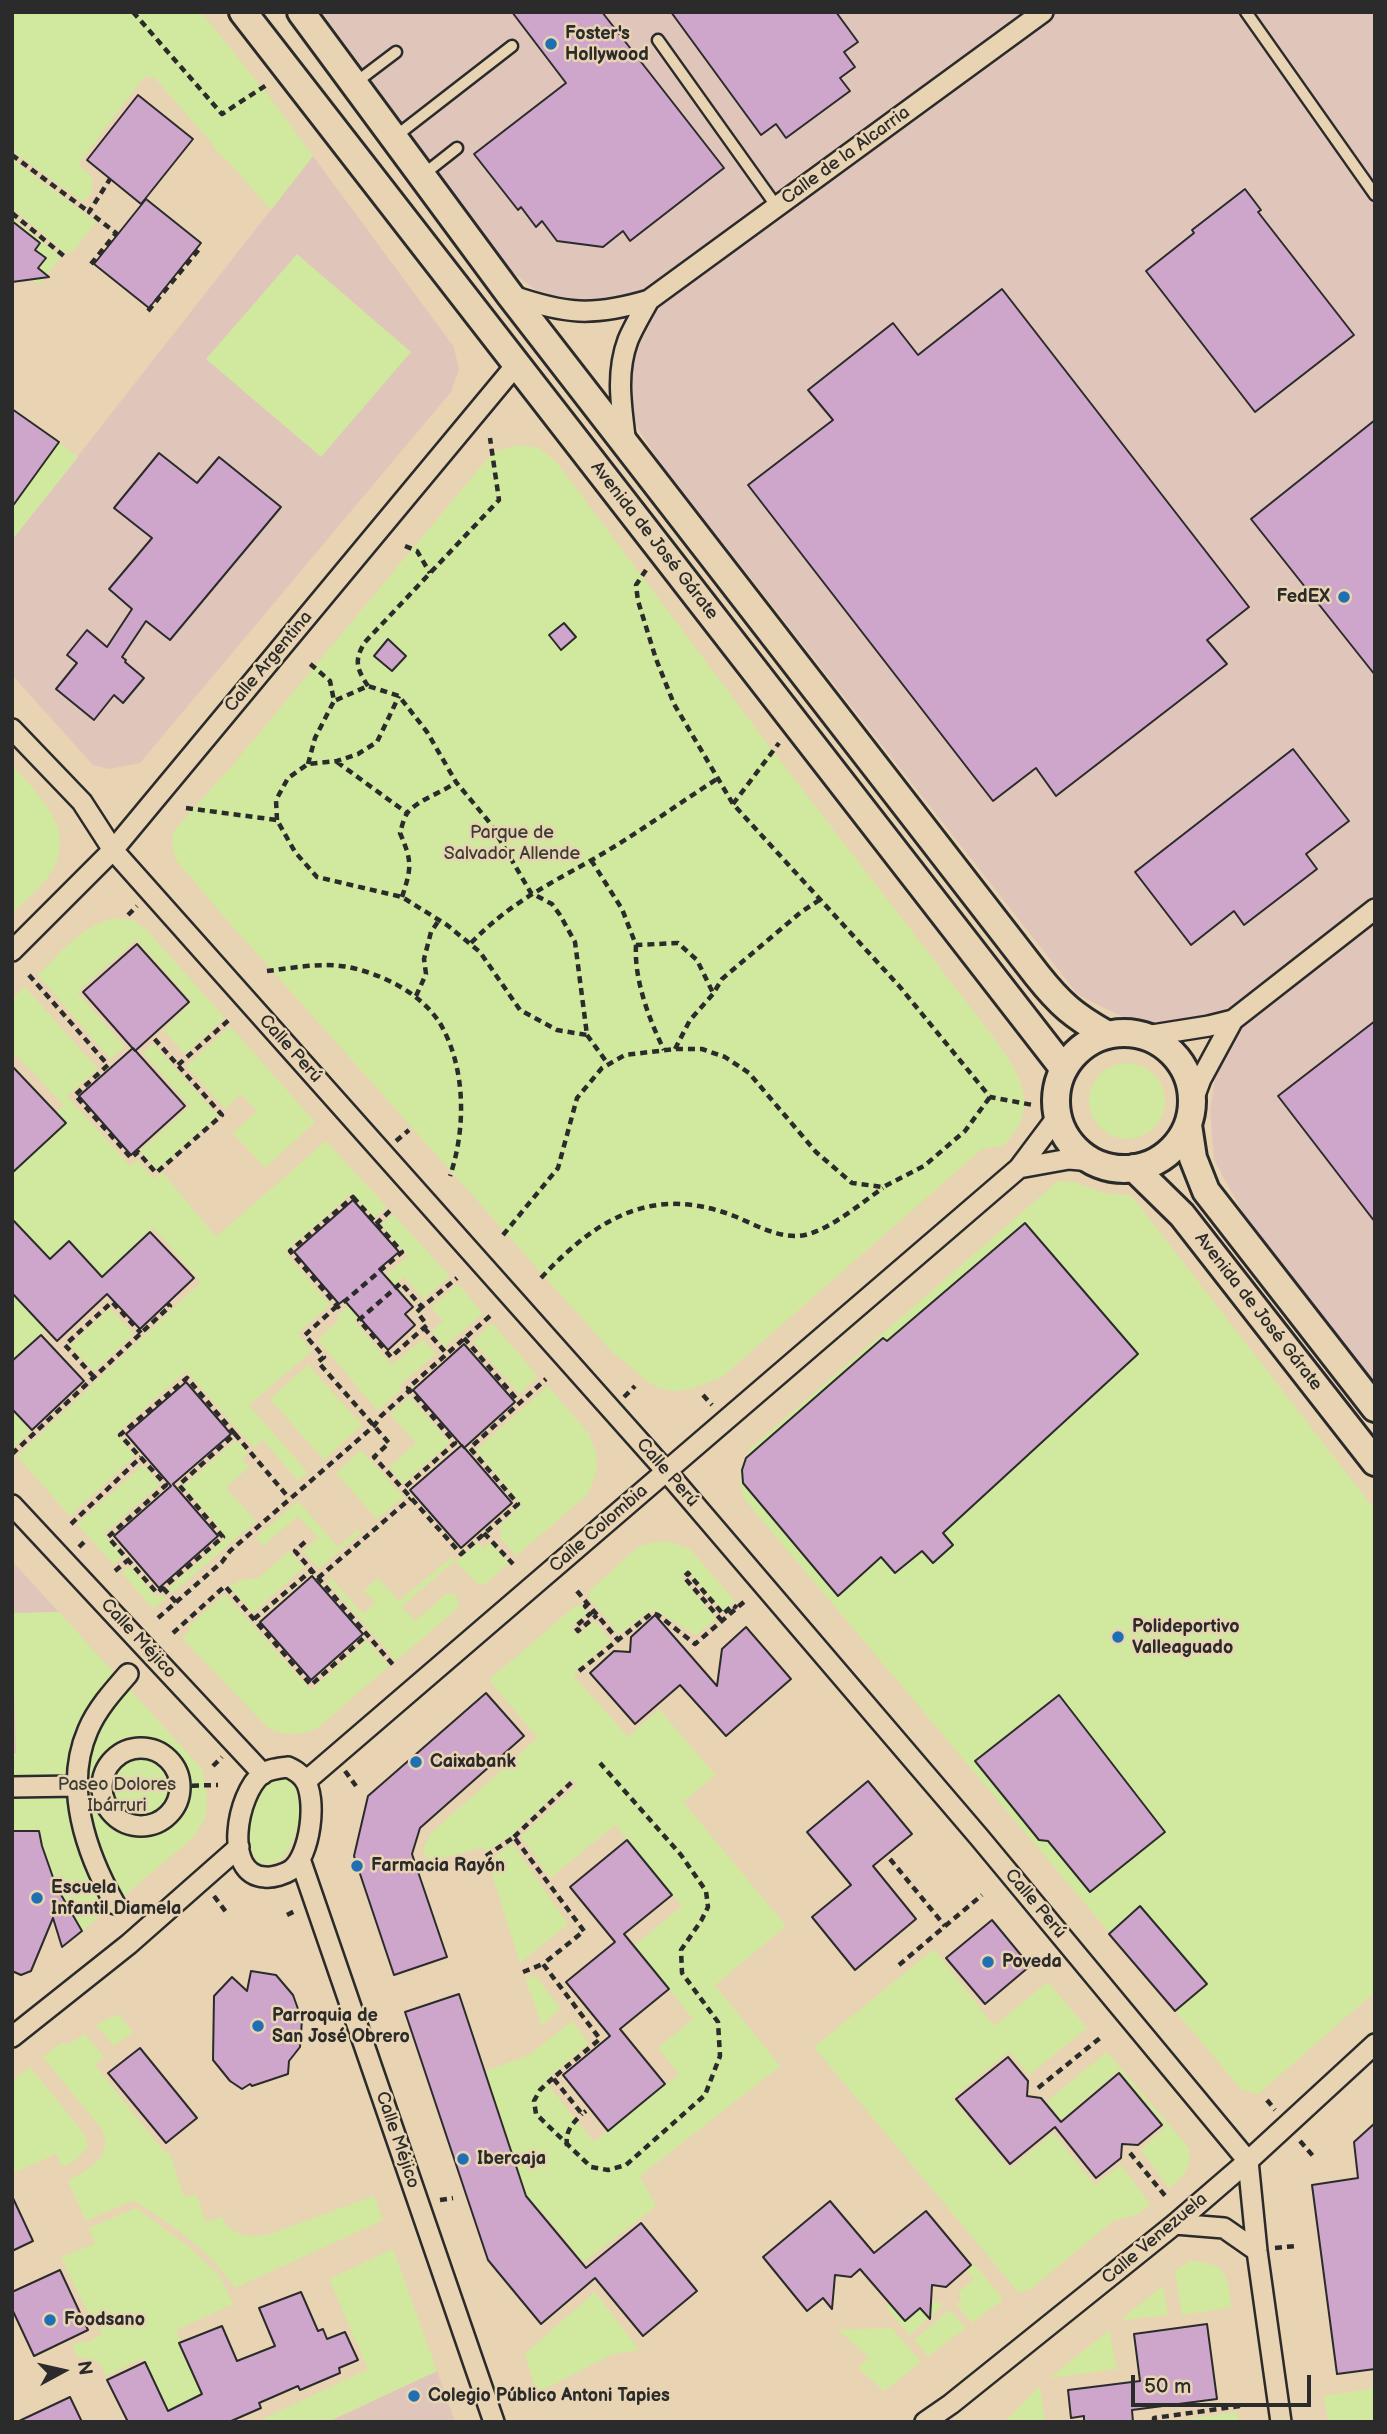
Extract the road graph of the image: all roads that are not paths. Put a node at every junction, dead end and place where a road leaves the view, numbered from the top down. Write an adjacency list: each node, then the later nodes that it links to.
1 (243, 12): 18 (main road, Avenida de José Gárate)
2 (301, 12): 7 (main road, Avenida de José Gárate)
3 (317, 12): 7 (main road)
4 (1043, 12): 15 (street, Calle de la Alcarria)
5 (1247, 12): 14 (lane)
6 (657, 40): 15 (lane)
7 (325, 42): 10 (main road, Avenida de José Gárate)
8 (512, 46): 11 (lane)
9 (396, 52): 10 (lane)
10 (354, 84): 11 (main road, Avenida de José Gárate)
11 (394, 137): 13 (main road, Avenida de José Gárate)
12 (457, 148): 13 (lane)
13 (422, 175): 16 (main road, Avenida de José Gárate)
14 (1375, 195)
15 (777, 207): 17 (street, Calle de la Alcarria)
16 (510, 295): 17 (street, Calle de la Alcarria); 19 (main road, Avenida de José Gárate)
17 (649, 300): 19 (street, Calle de la Alcarria)
18 (516, 365): 21 (street, Calle Argentina); 27 (main road, Avenida de José Gárate)
19 (626, 445): 25 (main road, Avenida de José Gárate)
20 (12, 729): 21 (street, Calle Perú)
21 (113, 850): 23 (street, Calle Argentina); 35 (street, Calle Perú)
22 (1375, 909): 24 (street)
23 (12, 951)
24 (1233, 1020): 26 (street); 28 (street)
25 (1106, 1034): 26 (main road); 27 (main road)
26 (1146, 1036): 28 (main road)
27 (1064, 1069): 29 (main road)
28 (1190, 1114): 32 (main road); 33 (main road, Avenida de José Gárate)
29 (1058, 1116): 30 (main road); 31 (street, Calle Colombia)
30 (1092, 1161): 31 (street, Calle Colombia); 32 (main road)
31 (1019, 1168): 35 (street, Calle Colombia)
32 (1134, 1168): 34 (main road, Avenida de José Gárate)
33 (1375, 1408)
34 (1375, 1462)
35 (666, 1471): 41 (street, Calle Colombia); 50 (street, Calle Perú)
36 (12, 1505): 39 (street, Calle Méjico)
37 (128, 1674): 40 (street)
38 (110, 1762): 40 (street); 43 (street); 43 (street)
39 (263, 1774): 41 (street); 45 (street)
40 (77, 1776): 42 (street); 44 (street)
41 (306, 1781): 46 (street)
42 (12, 1787)
43 (108, 1808): 44 (street)
44 (79, 1809): 47 (street)
45 (239, 1847): 46 (street); 48 (street)
46 (300, 1859): 53 (street, Calle Méjico)
47 (115, 1904)
48 (12, 2037)
49 (1375, 2044): 50 (street, Calle Venezuela)
50 (1248, 2161): 51 (street, Calle Venezuela); 52 (street)
51 (1175, 2224): 52 (street); 54 (street, Calle Venezuela)
52 (1257, 2251): 55 (street)
53 (494, 2422)
54 (925, 2422)
55 (1281, 2422)

